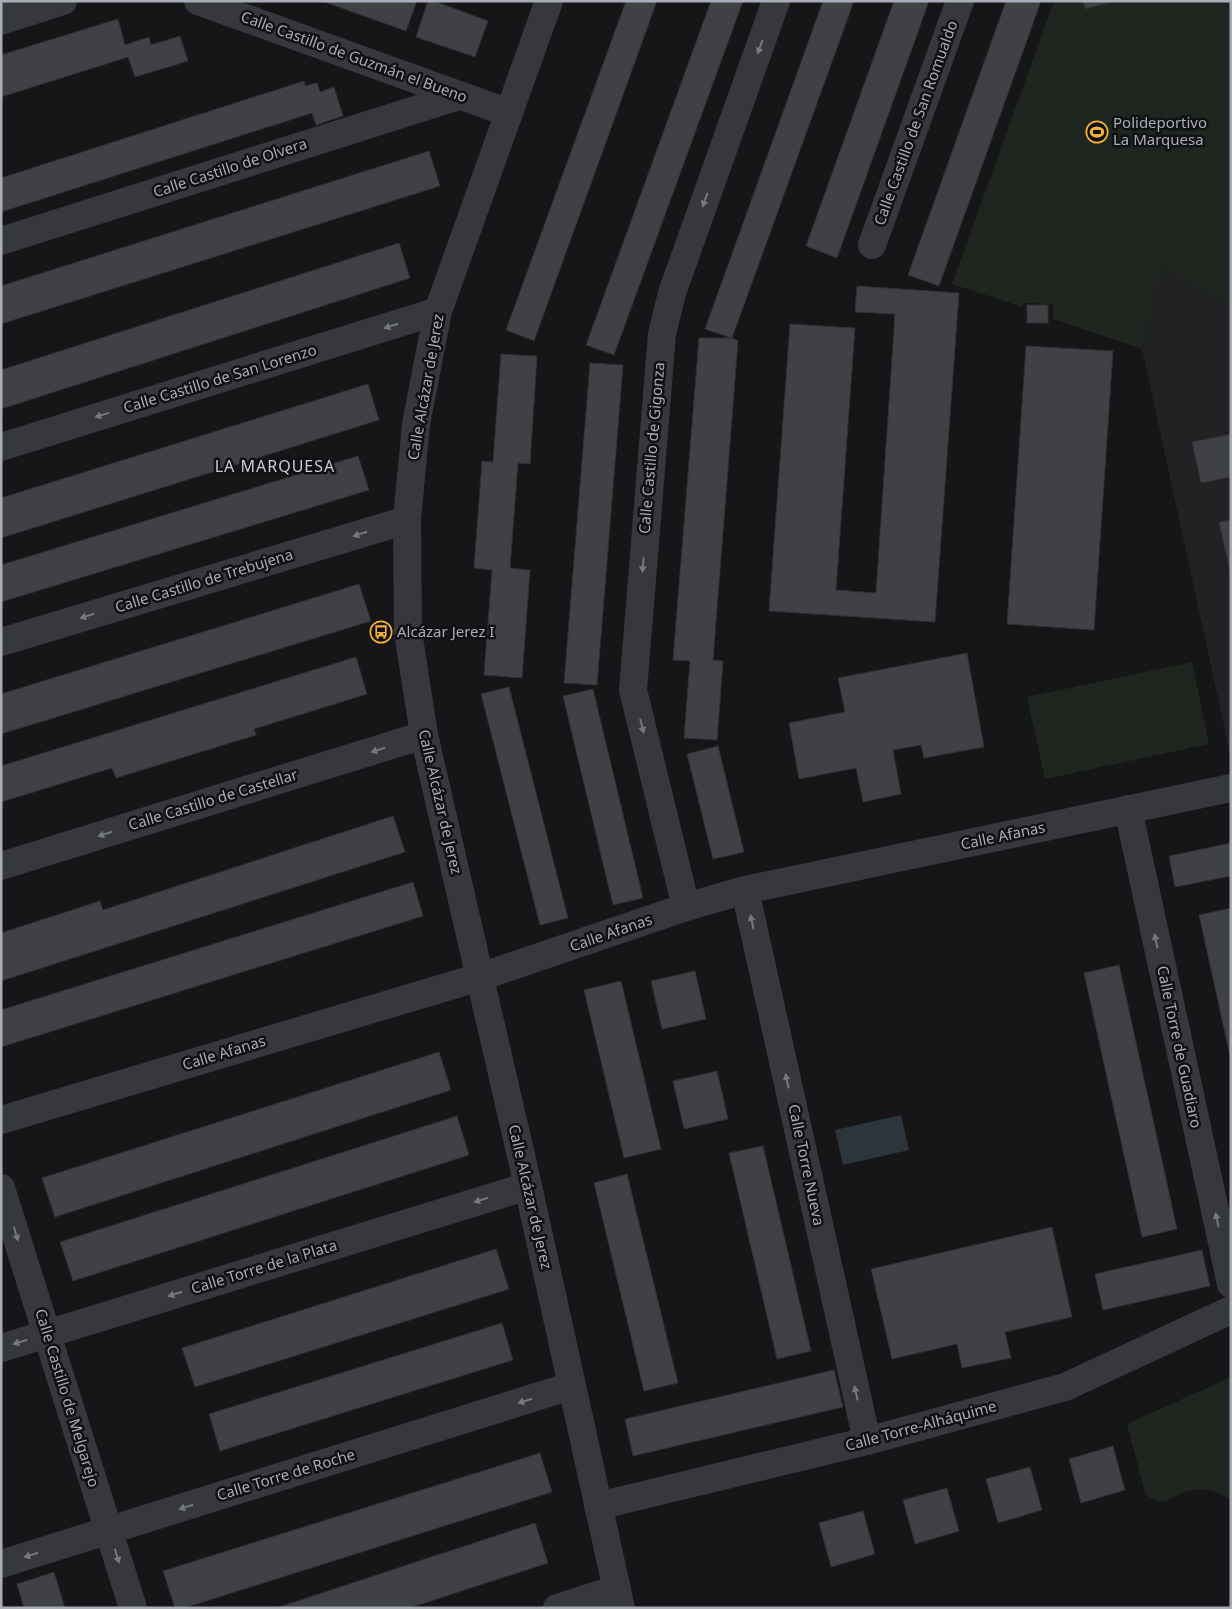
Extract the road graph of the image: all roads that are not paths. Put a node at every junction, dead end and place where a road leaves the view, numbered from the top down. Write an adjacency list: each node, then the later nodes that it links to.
1 (62, 1): 6 (street)
2 (198, 1): 7 (street, Calle Castillo de Guzmán el Bueno)
3 (549, 1): 8 (street, Calle Alcázar de Jerez)
4 (776, 1): 20 (street, Calle Castillo de Gigonza, one-way to 20)
5 (960, 1): 10 (street, Calle Castillo de San Romualdo)
6 (1, 21)
7 (459, 96): 8 (street, Calle Castillo de Guzmán el Bueno); 9 (street, Calle Castillo de Olvera)
8 (509, 113): 11 (street, Calle Alcázar de Jerez)
9 (1, 241)
10 (872, 245)
11 (438, 311): 12 (street, Calle Castillo de San Lorenzo, one-way to 12); 13 (street, Calle Alcázar de Jerez)
12 (1, 447)
13 (407, 520): 14 (street, Calle Castillo de Trebujena, one-way to 14); 15 (street, Calle Alcázar de Jerez)
14 (1, 642)
15 (424, 735): 18 (street, Calle Castillo de Castellar, one-way to 18); 21 (street, Calle Alcázar de Jerez)
16 (1231, 788): 17 (street, Calle Afanas)
17 (1128, 809): 19 (street, Calle Afanas); 25 (street, Calle Torre de Guadiaro, one-way to 17)
18 (1, 866)
19 (745, 890): 20 (street, Calle Afanas); 30 (street, Calle Torre Nueva, one-way to 19)
20 (686, 907): 21 (street, Calle Afanas)
21 (480, 977): 22 (street, Calle Afanas); 23 (street, Calle Alcázar de Jerez)
22 (1, 1120)
23 (528, 1186): 27 (street, Calle Torre de la Plata, one-way to 27); 29 (street, Calle Alcázar de Jerez)
24 (1, 1188): 27 (street, Calle Castillo de Melgarejo, one-way to 27)
25 (1231, 1284)
26 (1231, 1310): 30 (street, Calle Torre-Alháquime)
27 (47, 1333): 28 (street, Calle Torre de la Plata, one-way to 28); 32 (street, Calle Castillo de Melgarejo)
28 (1, 1348)
29 (571, 1386): 31 (street, Calle Alcázar de Jerez); 32 (street, Calle Torre de Roche, one-way to 32)
30 (867, 1441): 31 (street, Calle Torre-Alháquime)
31 (598, 1506): 34 (street, Calle Alcázar de Jerez)
32 (109, 1531): 33 (street, Calle Torre de Roche, one-way to 33); 35 (street, Calle Castillo de Melgarejo, one-way to 35)
33 (1, 1564)
34 (619, 1598): 36 (street)
35 (133, 1608)
36 (557, 1608)

